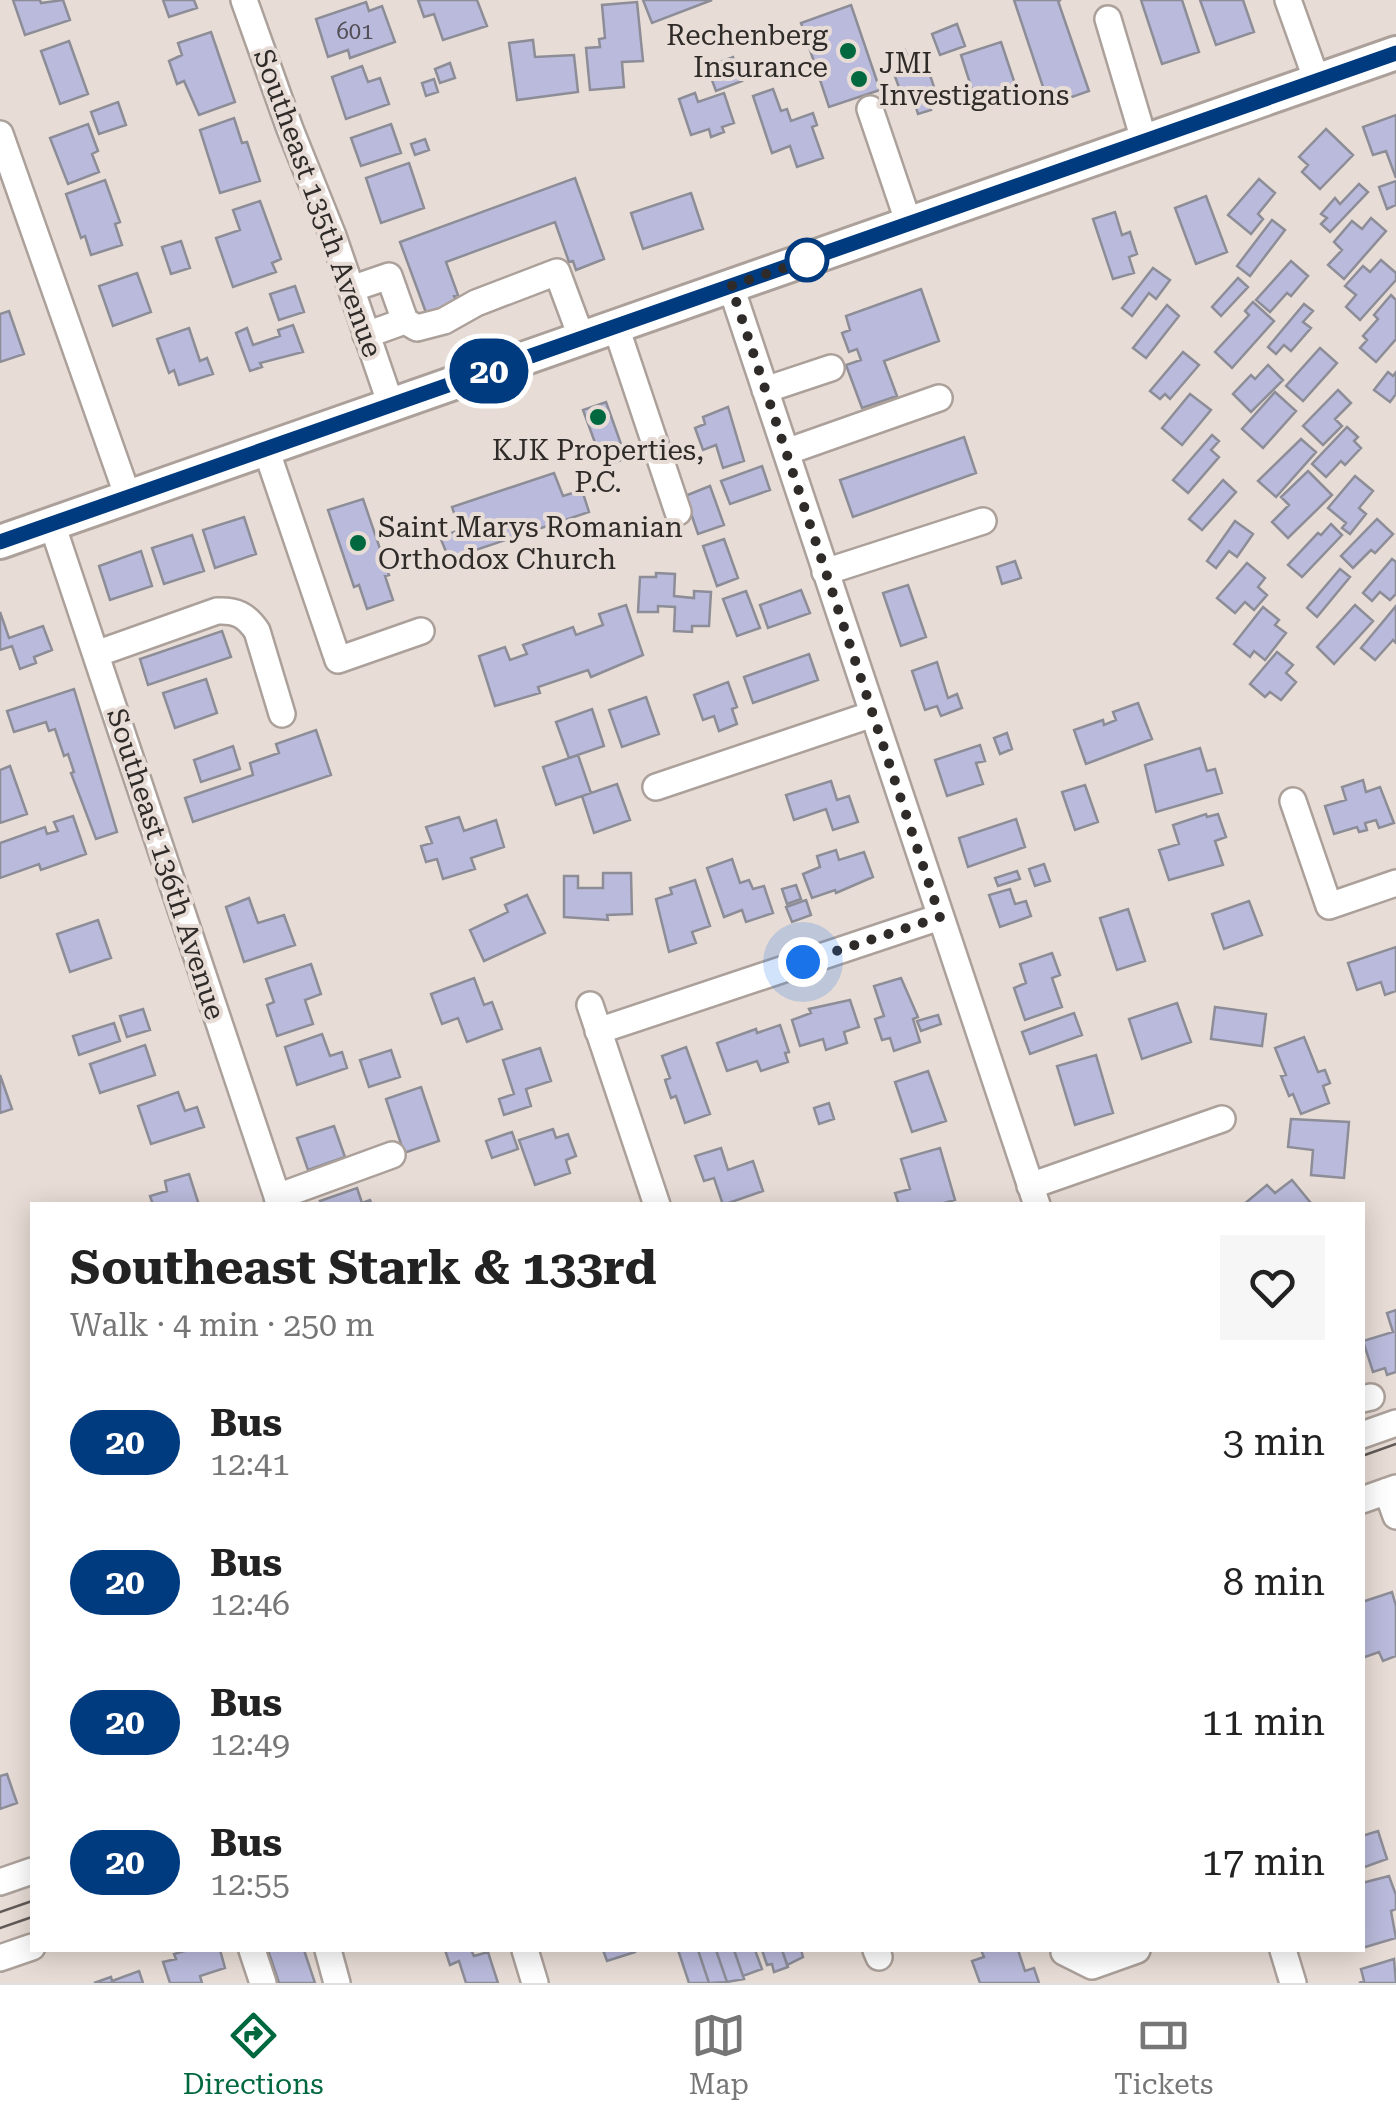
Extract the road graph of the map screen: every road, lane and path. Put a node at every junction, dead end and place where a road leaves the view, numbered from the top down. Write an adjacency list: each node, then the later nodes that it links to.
1 (244, 0): 11 (street, Southeast 135th Avenue)
2 (1288, 0): 5 (street)
3 (1108, 19): 8 (street)
4 (1396, 53): 5 (main road)
5 (1317, 80): 8 (main road)
6 (870, 110): 9 (street)
7 (0, 134): 22 (street)
8 (1144, 140): 9 (main road)
9 (909, 224): 10 (main road)
10 (731, 286): 13 (main road); 17 (street)
11 (351, 289): 12 (street); 14 (street, Southeast 135th Avenue)
12 (405, 321): 14 (street); 15 (street)
13 (616, 327): 15 (main road); 23 (street)
14 (366, 334): 19 (street, Southeast 135th Avenue)
15 (582, 338): 19 (main road)
16 (831, 368): 17 (street)
17 (765, 390): 21 (street)
18 (939, 398): 21 (street)
19 (391, 405): 20 (main road)
20 (266, 449): 22 (main road); 28 (street)
21 (786, 452): 27 (street)
22 (128, 497): 25 (main road)
23 (678, 512)
24 (983, 521): 27 (street)
25 (52, 524): 26 (main road); 29 (street, Southeast 136th Avenue)
26 (0, 542)
27 (826, 572): 31 (street)
28 (420, 631)
29 (96, 654): 30 (street); 41 (street, Southeast 136th Avenue)
30 (282, 714)
31 (873, 714): 32 (street); 35 (street)
32 (656, 787)
33 (1292, 801): 34 (street)
34 (1396, 883)
35 (940, 917): 37 (street); 40 (street)
36 (590, 1005): 37 (street)
37 (598, 1031): 42 (street)
38 (1222, 1120): 40 (street)
39 (392, 1154): 41 (street)
40 (1034, 1196)
41 (278, 1201)
42 (656, 1202)
43 (1396, 1423): 44 (street)
44 (1365, 1434)
45 (1392, 1490): 46 (street); 47 (street)
46 (1365, 1499)
47 (1396, 1516)
48 (30, 1872): 49 (street)
49 (0, 1882)
50 (30, 1948): 57 (street)
51 (253, 1952): 58 (street)
52 (329, 1952): 59 (street)
53 (526, 1952): 60 (street)
54 (1064, 1952): 55 (street)
55 (1131, 1952)
56 (1283, 1952): 61 (street)
57 (0, 1958)
58 (263, 1983)
59 (337, 1983)
60 (536, 1983)
61 (1294, 1983)

